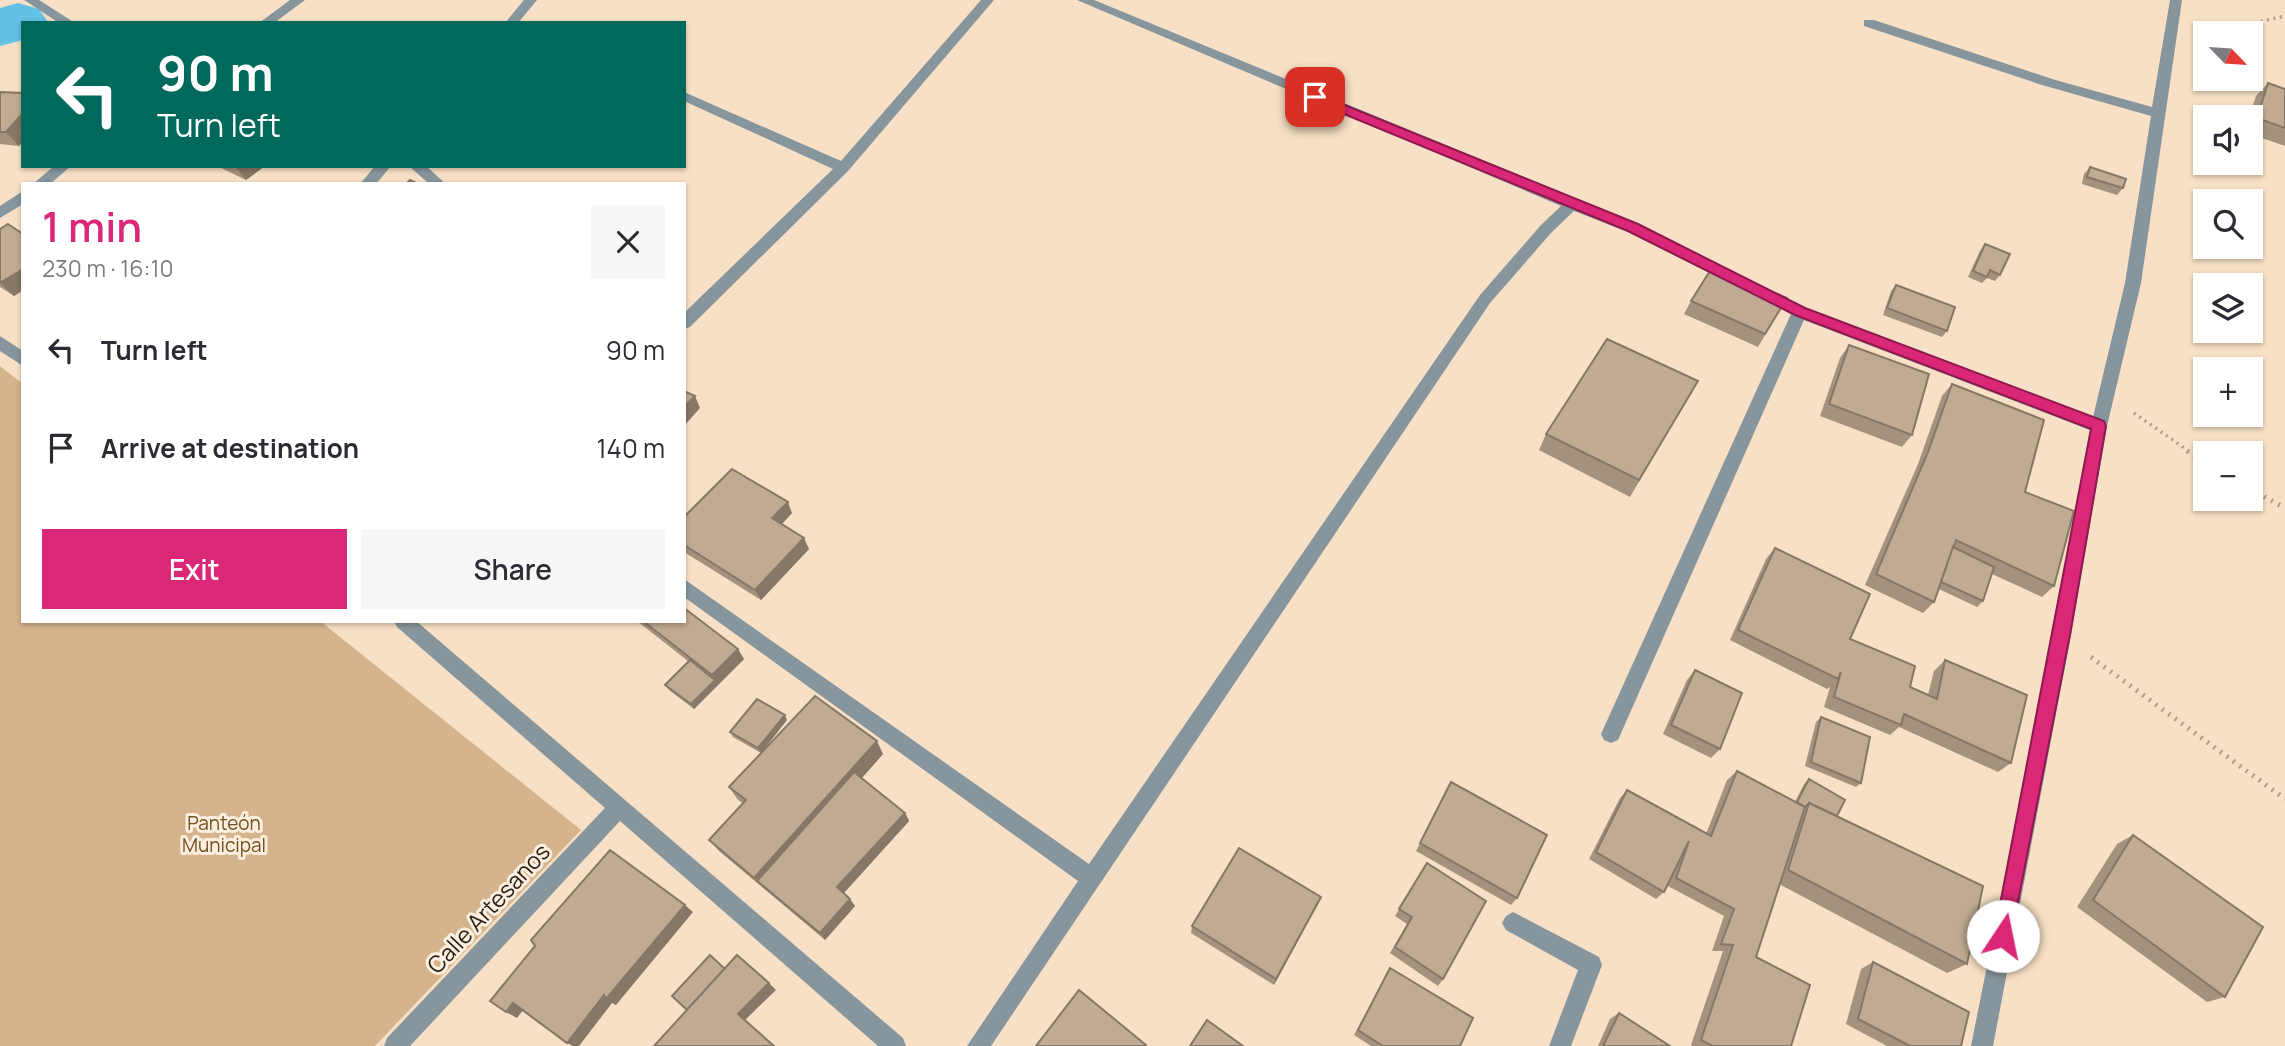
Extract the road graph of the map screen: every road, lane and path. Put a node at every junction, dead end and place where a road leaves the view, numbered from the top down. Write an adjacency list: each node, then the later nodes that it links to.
1 (30, 0): 8 (street)
2 (299, 0): 9 (street)
3 (531, 0): 10 (street)
4 (989, 0): 18 (street)
5 (1083, 0): 23 (street)
6 (2176, 0): 14 (street)
7 (2285, 16): 11 (path)
8 (66, 21)
9 (268, 21)
10 (513, 21)
11 (2263, 21)
12 (1868, 23): 14 (street)
13 (686, 97): 18 (street)
14 (2158, 113): 29 (street)
15 (61, 168): 19 (street)
16 (382, 168): 20 (street)
17 (419, 168): 21 (street)
18 (843, 168): 26 (street)
19 (43, 182)
20 (369, 182)
21 (436, 182)
22 (21, 197): 24 (street)
23 (1572, 205): 25 (street); 40 (street)
24 (0, 213)
25 (1800, 312): 30 (street); 37 (street)
26 (686, 321)
27 (0, 342): 28 (street)
28 (21, 358)
29 (2108, 388): 30 (street); 31 (path)
30 (2099, 426): 36 (street)
31 (2193, 455)
32 (2263, 496): 33 (path)
33 (2285, 508)
34 (686, 588): 40 (street)
35 (405, 623): 39 (street)
36 (2062, 635): 38 (path); 46 (street)
37 (1611, 734)
38 (2285, 799)
39 (620, 807): 42 (street, Calle Artesanos); 43 (street)
40 (1090, 877): 44 (street)
41 (1513, 923): 45 (street)
42 (395, 1046)
43 (895, 1046)
44 (978, 1046)
45 (1559, 1046)
46 (1982, 1046)

